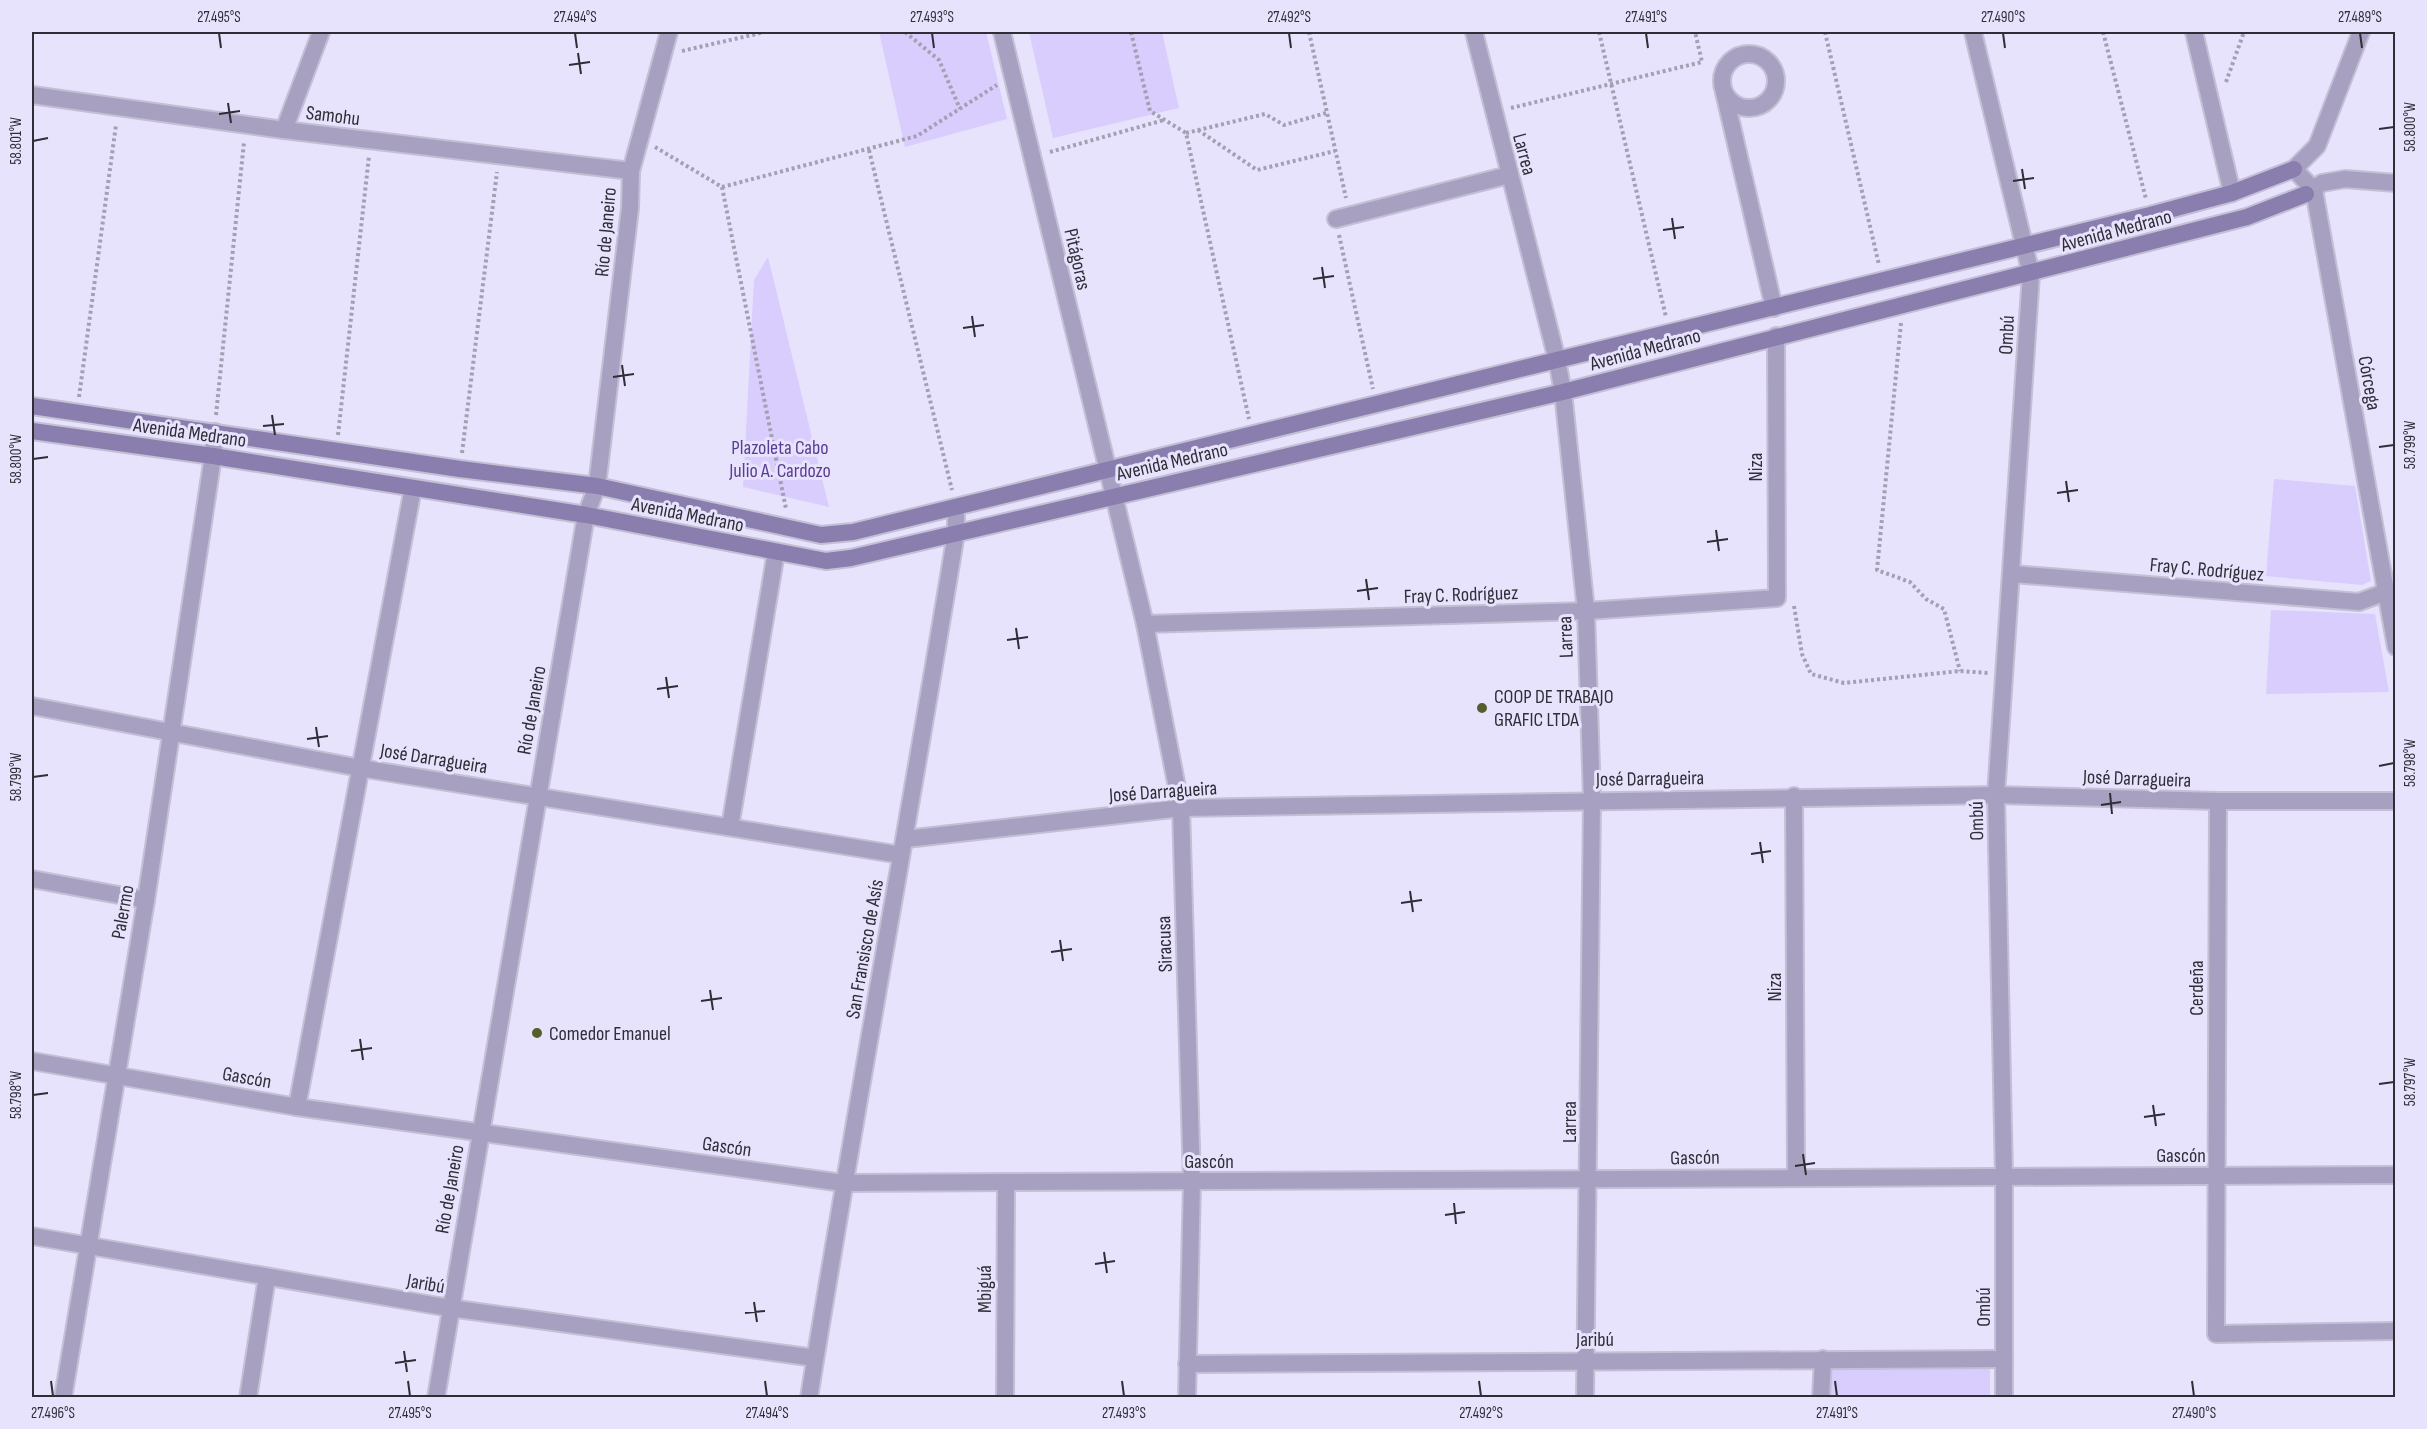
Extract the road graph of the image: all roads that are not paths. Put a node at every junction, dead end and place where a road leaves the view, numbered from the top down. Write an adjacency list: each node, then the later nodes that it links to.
1 (321, 32): 10 (street)
2 (669, 32): 12 (street, Río de Janeiro)
3 (1002, 32): 28 (street, Pitágoras)
4 (1474, 32): 13 (street, Larrea)
5 (1973, 32): 18 (street, Ombú)
6 (2194, 32): 16 (street)
7 (2361, 32): 11 (street)
8 (1724, 92): 20 (street)
9 (32, 95): 10 (street, Samohu)
10 (284, 130): 12 (street, Samohu)
11 (2294, 169): 15 (street); 16 (main road, Avenida Medrano)
12 (631, 171): 29 (street, Río de Janeiro)
13 (1509, 175): 17 (street); 22 (street, Larrea)
14 (2396, 183): 15 (street)
15 (2310, 192): 19 (main road, Avenida Medrano); 37 (street, Córcega)
16 (2232, 193): 18 (main road, Avenida Medrano)
17 (1343, 217)
18 (2025, 246): 19 (street, Ombú); 20 (main road, Avenida Medrano)
19 (2031, 274): 21 (main road, Avenida Medrano); 36 (street, Ombú)
20 (1774, 308): 22 (main road, Avenida Medrano)
21 (1776, 336): 23 (main road, Avenida Medrano); 38 (street, Niza)
22 (1557, 360): 23 (street, Larrea); 28 (main road, Avenida Medrano)
23 (1563, 392): 31 (main road, Avenida Medrano); 39 (street, Larrea)
24 (32, 406): 26 (main road, Avenida Medrano)
25 (32, 431): 27 (main road, Avenida Medrano)
26 (215, 432): 27 (street, Palermo); 29 (main road, Avenida Medrano)
27 (213, 456): 30 (main road, Avenida Medrano); 43 (street, Palermo)
28 (1107, 471): 31 (street, Pitágoras); 32 (main road, Avenida Medrano)
29 (597, 486): 32 (main road, Avenida Medrano); 33 (street, Río de Janeiro)
30 (413, 488): 33 (main road, Avenida Medrano); 44 (street)
31 (1113, 496): 34 (main road, Avenida Medrano); 40 (street, Siracusa)
32 (956, 507): 34 (street, San Fransisco de Asís)
33 (586, 515): 35 (main road, Avenida Medrano); 46 (street, Río de Janeiro)
34 (957, 533): 35 (main road, Avenida Medrano); 53 (street, San Fransisco de Asís)
35 (776, 552): 52 (street)
36 (2013, 574): 37 (street, Fray C. Rodríguez); 45 (street, Ombú)
37 (2391, 592): 41 (street, Córcega)
38 (1777, 598): 39 (street, Fray C. Rodríguez)
39 (1586, 611): 40 (street, Fray C. Rodríguez); 48 (street, Larrea)
40 (1146, 624): 51 (street, Siracusa)
41 (2396, 647)
42 (32, 706): 43 (street, José Darragueira)
43 (172, 732): 44 (street, José Darragueira); 56 (street, Palermo)
44 (360, 768): 46 (street, José Darragueira); 59 (street)
45 (1996, 795): 47 (street, José Darragueira); 49 (street, José Darragueira); 64 (street, Ombú)
46 (537, 796): 52 (street, José Darragueira); 60 (street, Río de Janeiro)
47 (1794, 796): 48 (street, José Darragueira); 63 (street, Niza)
48 (1592, 800): 51 (street, José Darragueira); 65 (street, Larrea)
49 (2218, 801): 50 (street, José Darragueira); 61 (street, Cerdeña)
50 (2396, 801)
51 (1181, 808): 53 (street, José Darragueira); 68 (street, Siracusa)
52 (730, 827): 54 (street, José Darragueira)
53 (906, 839): 54 (street, San Fransisco de Asís)
54 (902, 855): 66 (street, San Fransisco de Asís)
55 (32, 879): 56 (street)
56 (146, 900): 58 (street, Palermo)
57 (32, 1061): 58 (street, Gascón)
58 (115, 1075): 59 (street, Gascón); 70 (street, Palermo)
59 (297, 1107): 60 (street, Gascón)
60 (480, 1134): 66 (street, Gascón); 72 (street, Río de Janeiro)
61 (2216, 1175): 62 (street, Gascón); 64 (street, Gascón); 73 (street, Cerdeña)
62 (2396, 1175)
63 (1796, 1177): 64 (street, Gascón); 65 (street, Gascón)
64 (2004, 1177): 76 (street, Ombú)
65 (1589, 1180): 68 (street, Gascón); 77 (street, Larrea)
66 (843, 1182): 67 (street, Gascón); 74 (street, San Fransisco de Asís)
67 (1006, 1182): 68 (street, Gascón); 83 (street, Mbiguá)
68 (1192, 1182): 78 (street, Siracusa)
69 (32, 1236): 70 (street, Jaribú)
70 (88, 1245): 71 (street, Jaribú); 79 (street, Palermo)
71 (267, 1276): 72 (street, Jaribú); 80 (street)
72 (450, 1308): 74 (street, Jaribú); 81 (street, Río de Janeiro)
73 (2396, 1331)
74 (815, 1358): 82 (street, San Fransisco de Asís)
75 (1823, 1359): 76 (street, Jaribú); 77 (street, Jaribú); 86 (street)
76 (2004, 1359): 87 (street, Ombú)
77 (1586, 1360): 78 (street, Jaribú); 85 (street, Larrea)
78 (1187, 1364): 84 (street, Siracusa)
79 (63, 1398)
80 (248, 1398)
81 (436, 1398)
82 (809, 1398)
83 (1005, 1398)
84 (1187, 1398)
85 (1585, 1398)
86 (1821, 1398)
87 (2004, 1398)

